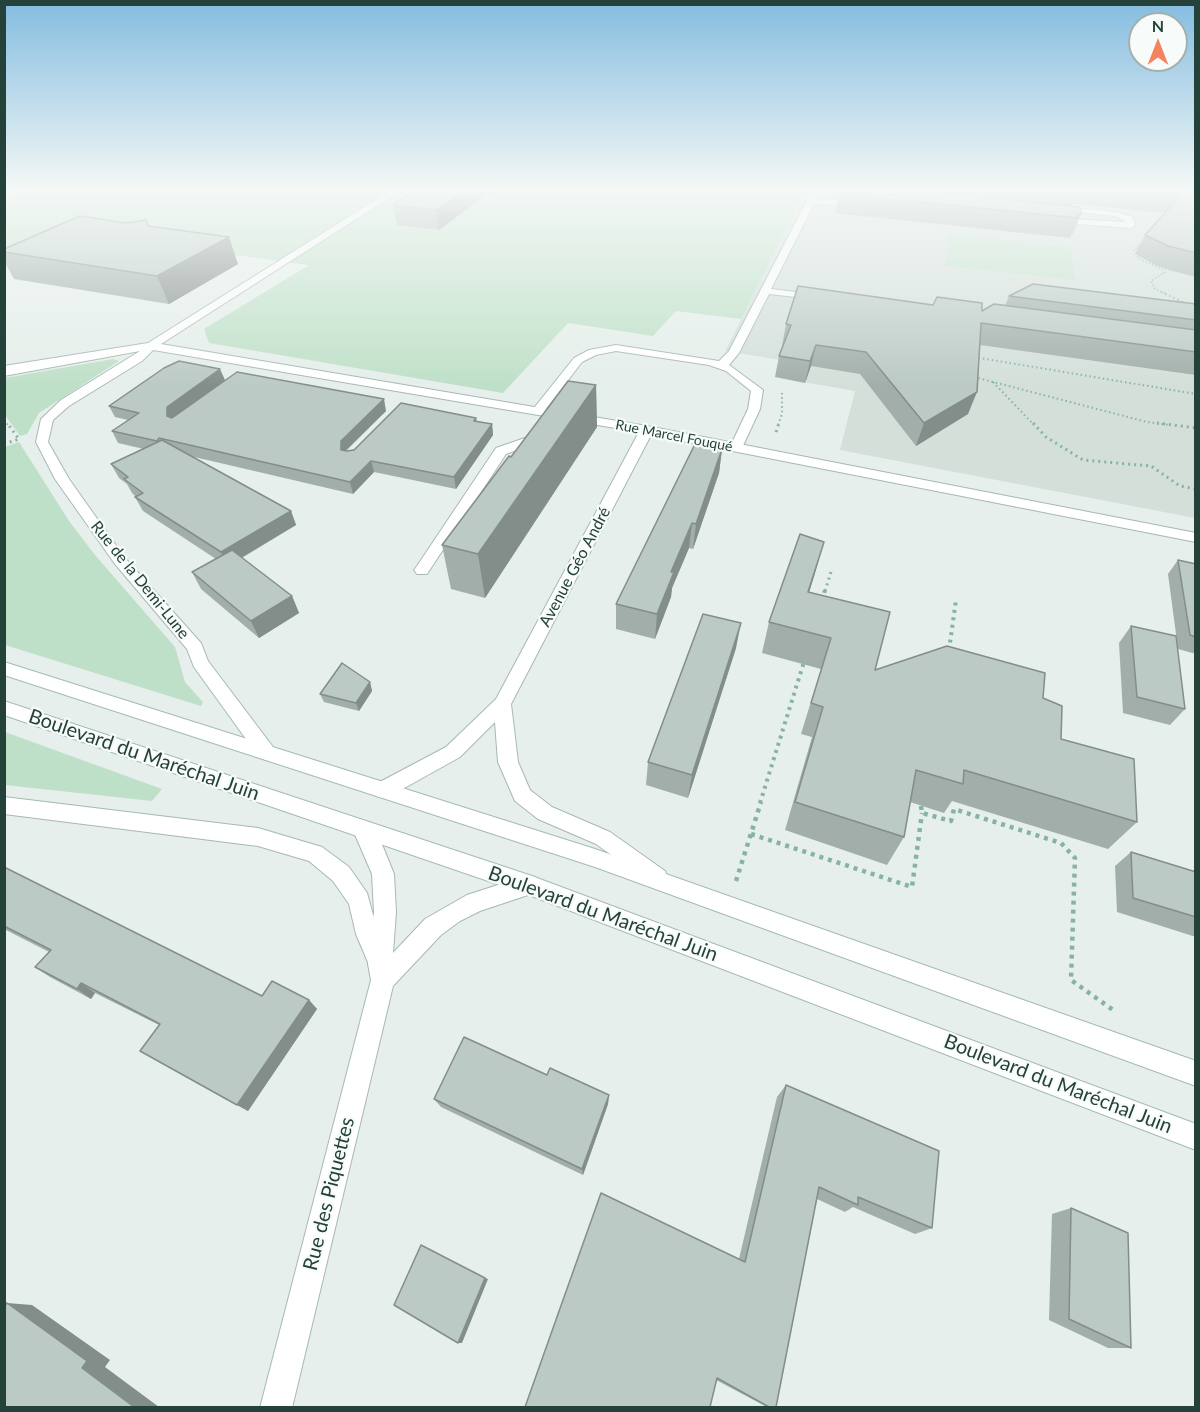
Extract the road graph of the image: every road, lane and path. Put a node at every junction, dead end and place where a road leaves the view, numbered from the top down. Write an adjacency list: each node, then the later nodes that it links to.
1 (295, 255): 9 (street)
2 (783, 255): 6 (street)
3 (1136, 255): 4 (path)
4 (1167, 271): 5 (path); 8 (path)
5 (1196, 276)
6 (765, 291): 7 (street); 12 (street)
7 (836, 300)
8 (1196, 308)
9 (151, 346): 11 (street, Rue Marcel Fouqué); 13 (street); 36 (street, Rue de la Demi-Lune)
10 (966, 356): 17 (path)
11 (257, 364): 14 (street); 18 (street, Rue Marcel Fouqué)
12 (721, 366): 18 (street); 24 (street)
13 (4, 371)
14 (239, 377)
15 (971, 377): 16 (path)
16 (992, 380): 21 (path); 25 (path)
17 (1196, 394)
18 (538, 411): 19 (street, Rue Marcel Fouqué)
19 (555, 415): 22 (street, Rue Marcel Fouqué); 27 (street)
20 (4, 420): 23 (path)
21 (1196, 428)
22 (647, 430): 24 (street, Rue Marcel Fouqué); 34 (street, Avenue Géo André)
23 (4, 444)
24 (736, 447): 26 (street, Rue Marcel Fouqué)
25 (1196, 489)
26 (1196, 538)
27 (422, 570)
28 (831, 572): 30 (path)
29 (956, 600): 32 (path)
30 (820, 609)
31 (807, 652): 42 (path)
32 (947, 661)
33 (4, 668): 36 (street)
34 (502, 704): 37 (street, Avenue Géo André); 43 (street)
35 (4, 708): 41 (street, Boulevard du Maréchal Juin)
36 (266, 752): 37 (street)
37 (383, 790): 43 (street)
38 (4, 805): 46 (street)
39 (921, 806): 40 (path)
40 (922, 813): 42 (path); 47 (path)
41 (363, 830): 44 (street, Boulevard du Maréchal Juin); 46 (street, Rue des Piquettes)
42 (751, 834): 45 (path)
43 (665, 884): 45 (street)
44 (529, 885): 46 (street, Rue des Piquettes); 49 (street, Boulevard du Maréchal Juin)
45 (728, 906): 48 (street)
46 (382, 972): 50 (street, Rue des Piquettes)
47 (1071, 980)
48 (1196, 1074)
49 (1196, 1137)
50 (276, 1407)

